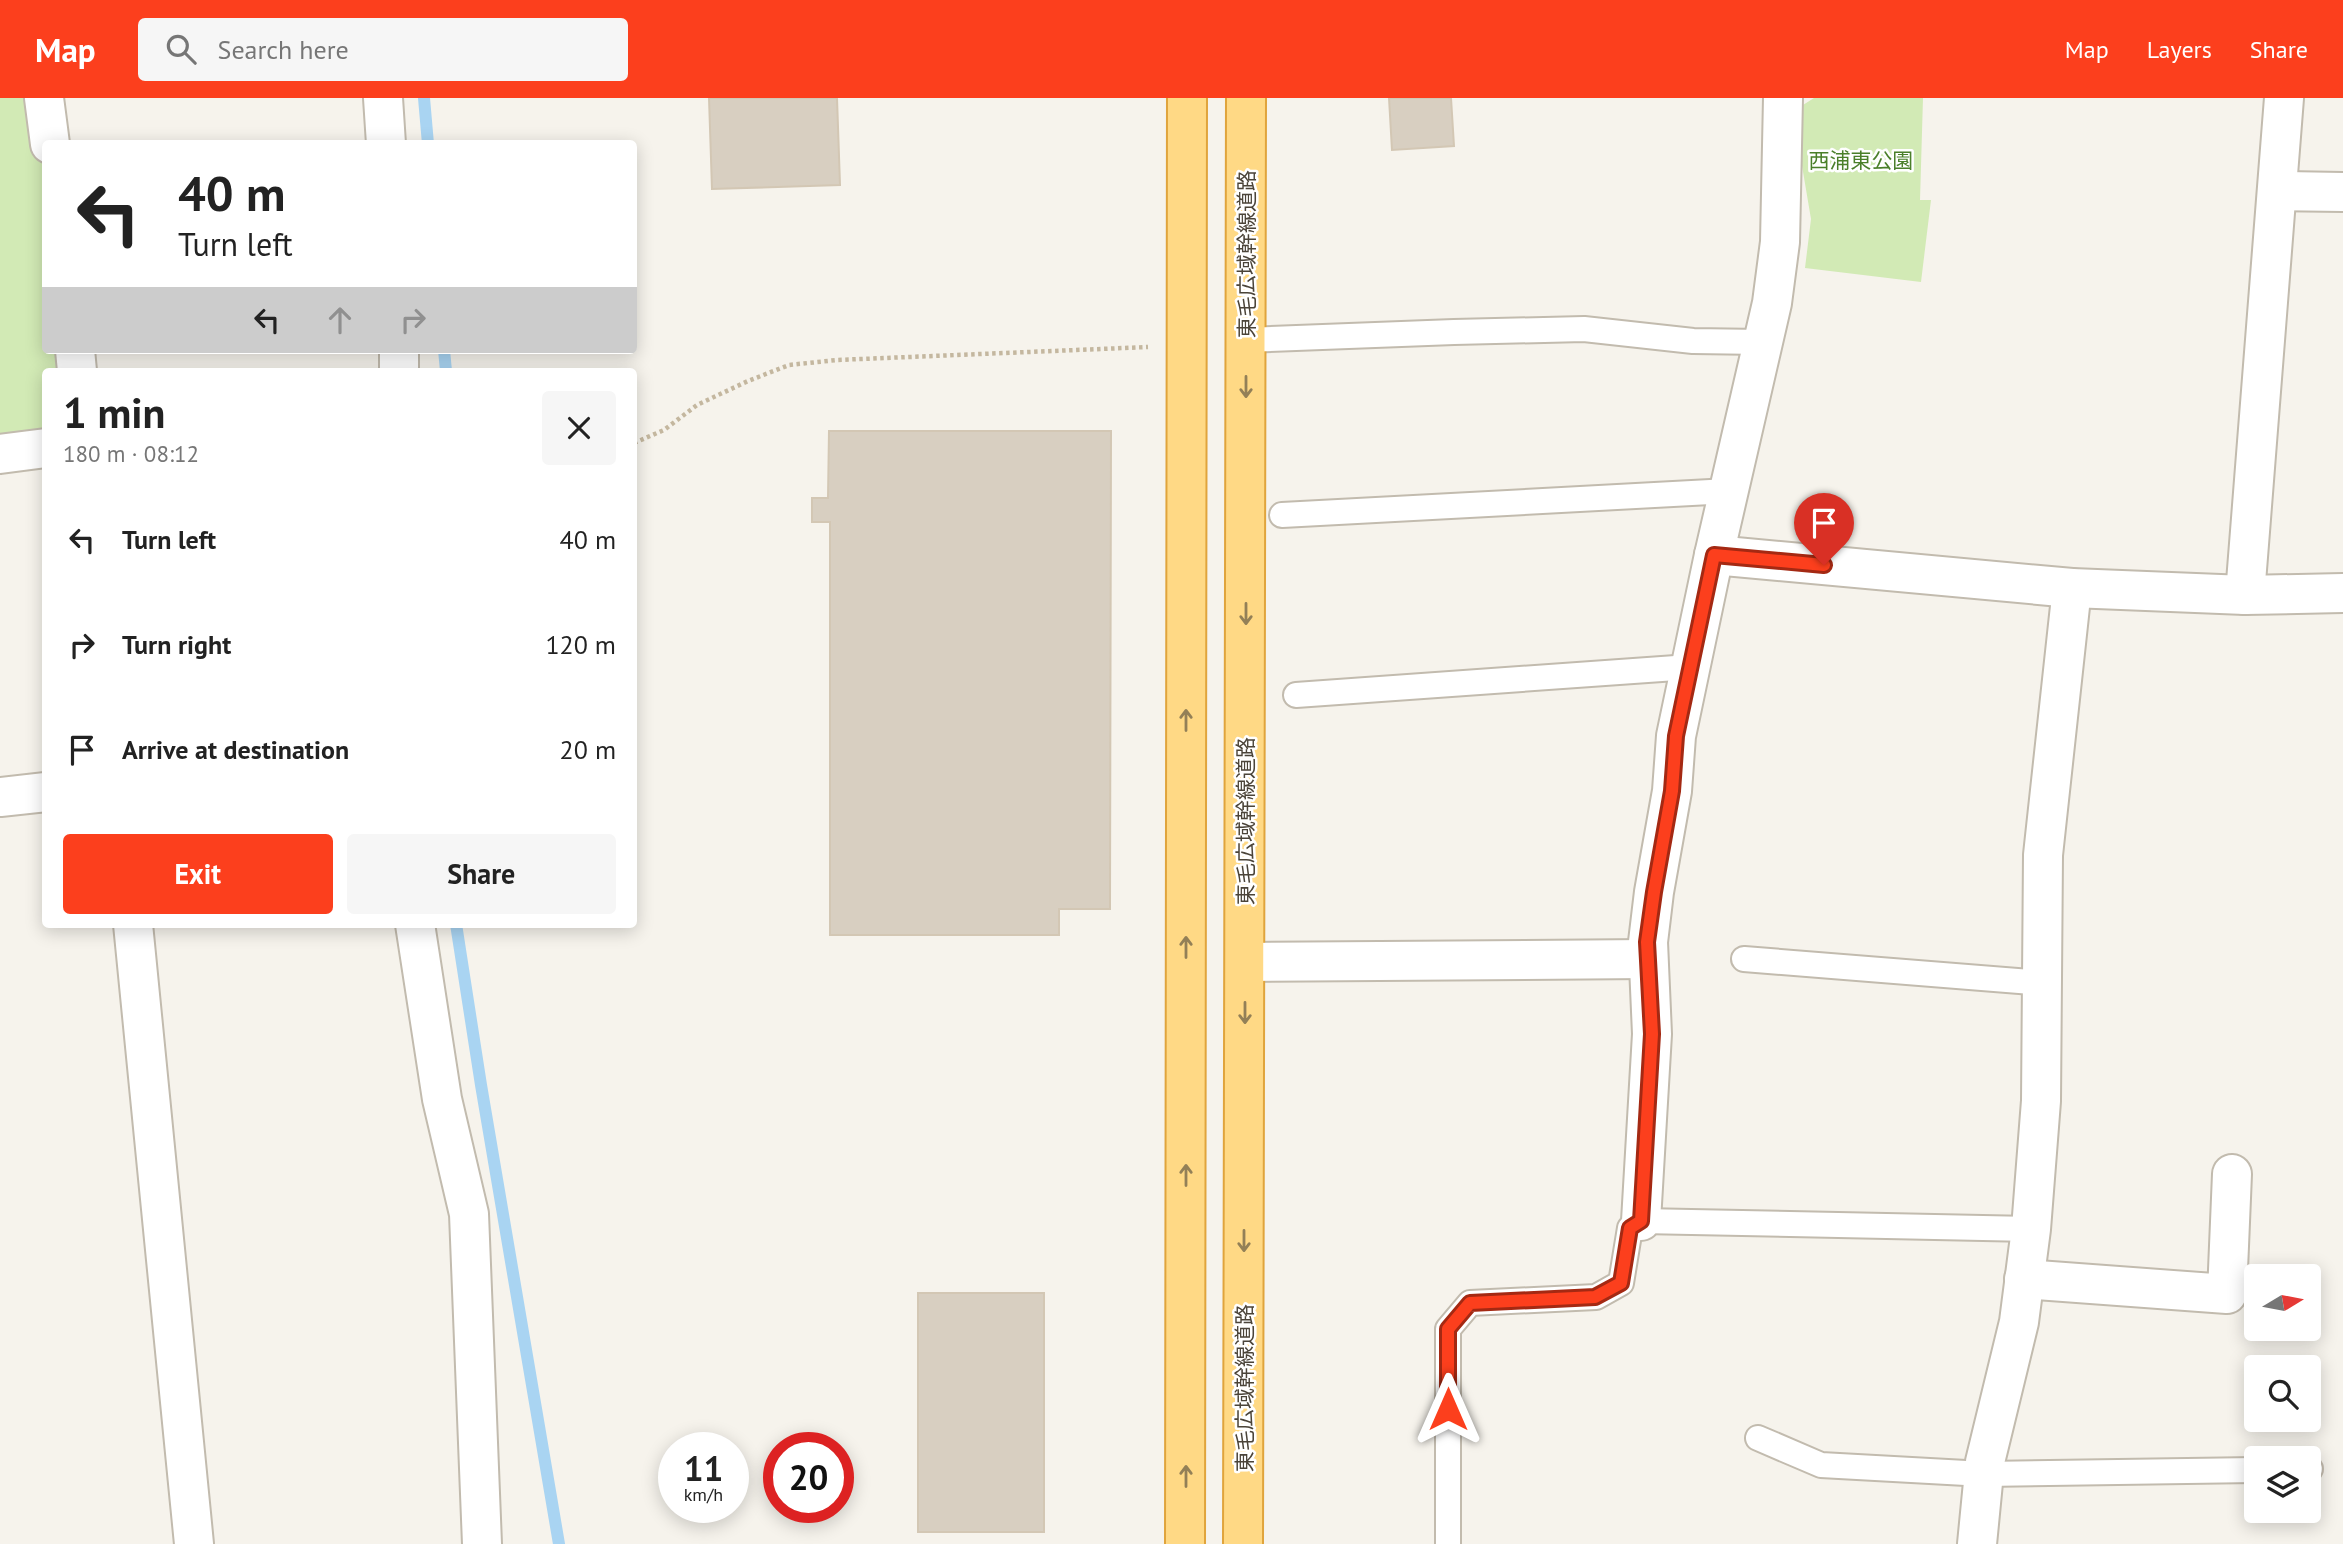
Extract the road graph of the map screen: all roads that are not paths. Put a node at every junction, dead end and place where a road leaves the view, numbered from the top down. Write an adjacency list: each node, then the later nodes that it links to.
1 (44, 98): 7 (street)
2 (383, 98): 8 (street)
3 (1187, 98): 40 (highway, one-way to 3)
4 (1246, 98): 11 (highway, 東毛広域幹線道路)
5 (1783, 98): 12 (street)
6 (2284, 98): 9 (street)
7 (49, 140)
8 (386, 140)
9 (2278, 191): 10 (street); 20 (street)
10 (2343, 192)
11 (1246, 340): 12 (lane); 29 (highway, 東毛広域幹線道路, one-way to 29)
12 (1762, 342): 15 (street)
13 (42, 449): 14 (street)
14 (0, 454)
15 (1729, 491): 16 (lane); 17 (street)
16 (1282, 515)
17 (1714, 555): 18 (street); 21 (street)
18 (2072, 588): 20 (street); 30 (street)
19 (2343, 593): 20 (street)
20 (2245, 594)
21 (1690, 667): 22 (lane); 27 (street)
22 (1296, 695)
23 (42, 792): 24 (street)
24 (0, 797)
25 (133, 928): 38 (street)
26 (416, 928): 39 (street)
27 (1648, 959): 29 (street); 32 (street)
28 (1744, 959): 30 (lane)
29 (1245, 962): 41 (highway, 東毛広域幹線道路, one-way to 41)
30 (2043, 982): 33 (street)
31 (2232, 1174): 34 (street)
32 (1641, 1221): 33 (lane); 42 (lane)
33 (2031, 1229): 34 (street)
34 (2024, 1279): 37 (street)
35 (1758, 1438): 37 (lane)
36 (2244, 1470): 37 (lane)
37 (1984, 1474): 43 (street)
38 (194, 1544)
39 (482, 1544)
40 (1185, 1544)
41 (1243, 1544)
42 (1448, 1544)
43 (1977, 1544)

